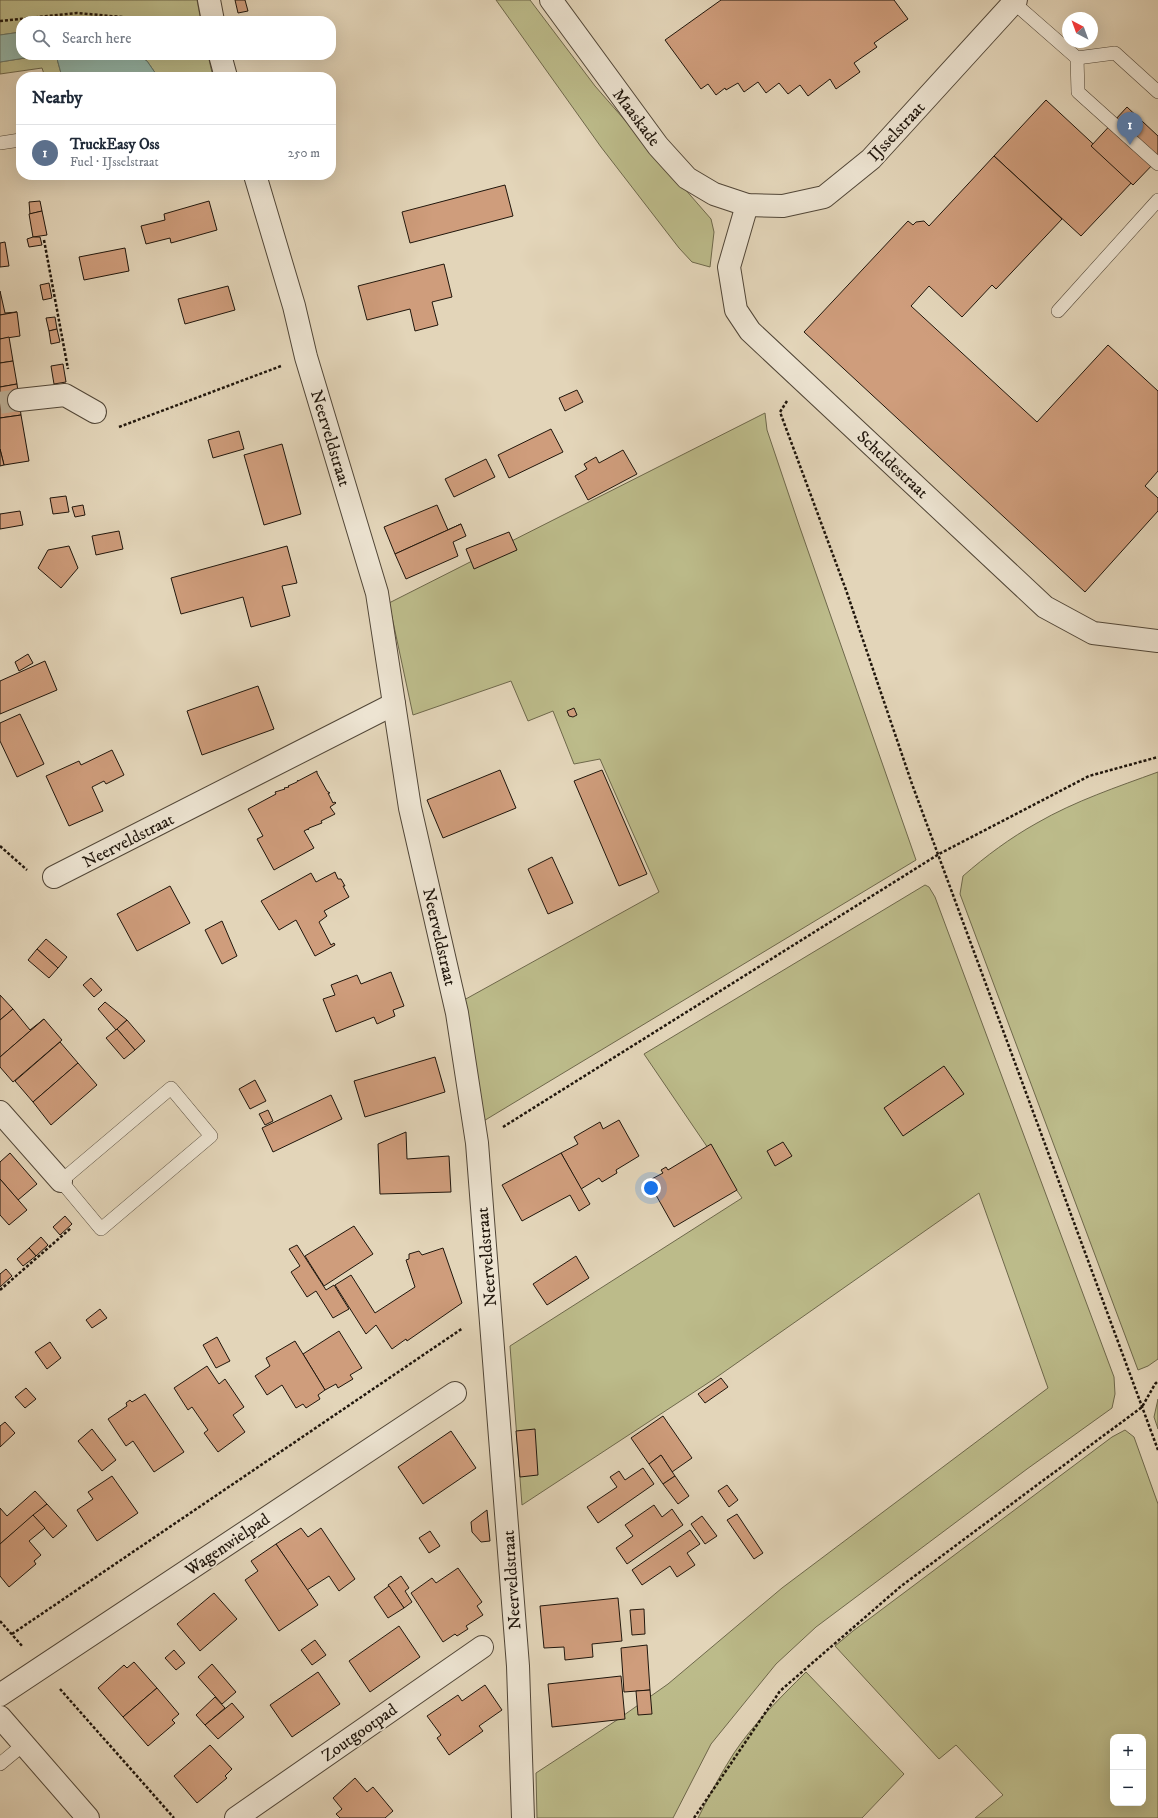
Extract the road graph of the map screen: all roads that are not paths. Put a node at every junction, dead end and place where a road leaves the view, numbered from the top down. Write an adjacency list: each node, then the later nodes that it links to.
1 (209, 0): 4 (street)
2 (551, 0): 14 (street, Maaskade)
3 (1015, 1): 5 (lane); 14 (street, IJsselstraat)
4 (212, 16)
5 (1077, 58): 8 (lane); 11 (lane)
6 (221, 60): 7 (street)
7 (225, 72)
8 (1158, 92)
9 (16, 141): 10 (lane)
10 (0, 143)
11 (1158, 164)
12 (256, 180): 19 (street, Neerveldstraat)
13 (1158, 200): 15 (lane)
14 (747, 205): 18 (street, Scheldestraat)
15 (1058, 311)
16 (19, 400): 17 (street)
17 (95, 412)
18 (1158, 641)
19 (394, 704): 20 (street, Neerveldstraat); 31 (street, Neerveldstraat)
20 (54, 877)
21 (0, 1112): 22 (street)
22 (61, 1181): 22 (lane)
23 (455, 1393): 25 (street, Wagenwielpad)
24 (482, 1647): 30 (street, Zoutgootpad)
25 (0, 1695)
26 (0, 1717): 27 (street)
27 (23, 1745): 28 (lane); 29 (street)
28 (0, 1764)
29 (88, 1818)
30 (236, 1818)
31 (523, 1818)

